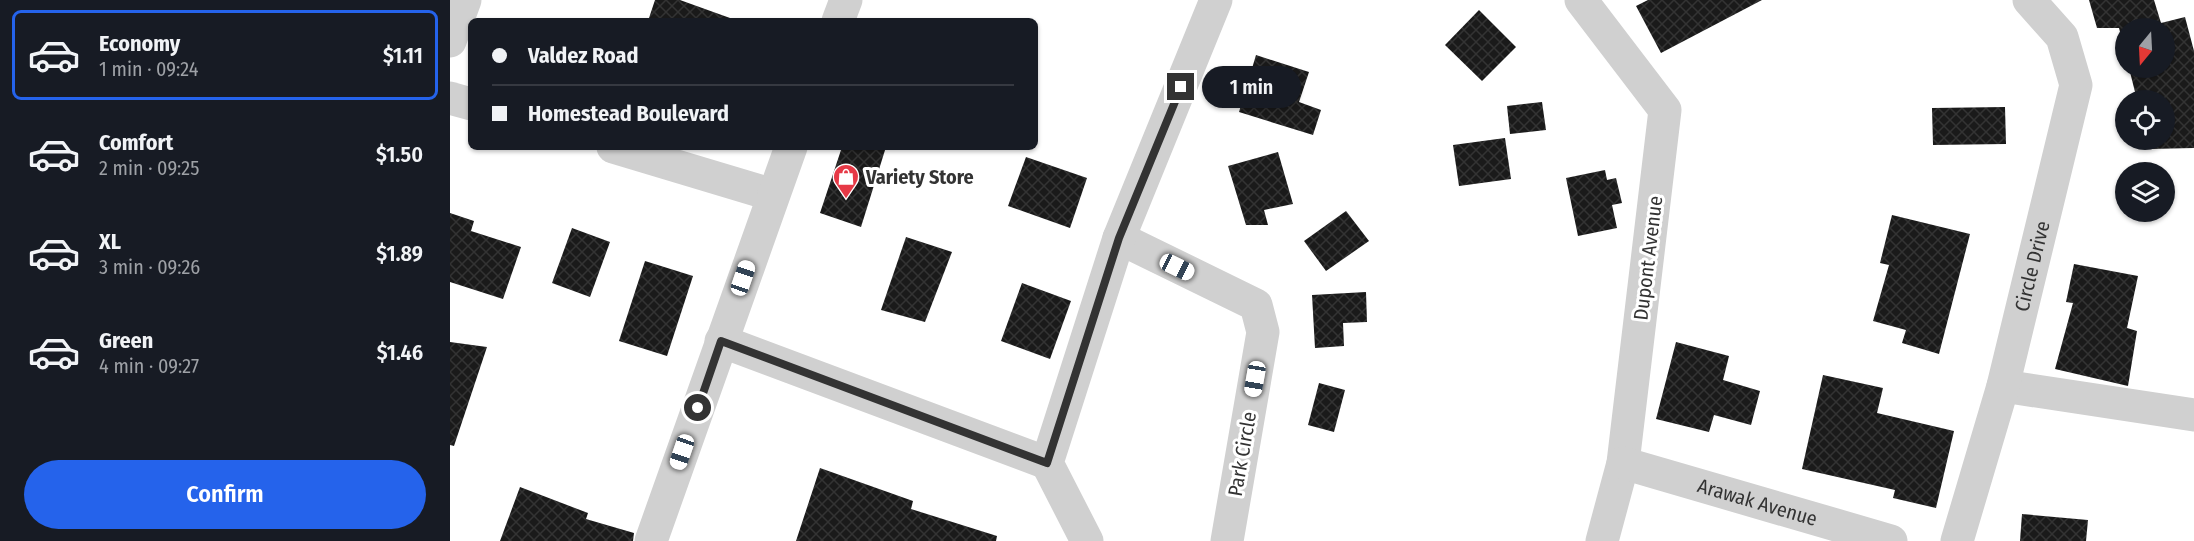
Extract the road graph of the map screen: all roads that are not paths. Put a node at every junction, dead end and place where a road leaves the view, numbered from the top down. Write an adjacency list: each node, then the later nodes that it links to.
1 (465, 0): 7 (street)
2 (846, 0): 6 (street)
3 (1216, 0): 13 (street)
4 (1581, 0): 18 (street, Dupont Avenue)
5 (2029, 0): 15 (street, Circle Drive)
6 (839, 18)
7 (450, 41)
8 (450, 98): 9 (street)
9 (468, 103)
10 (623, 150): 12 (street)
11 (790, 150): 12 (street)
12 (773, 195): 14 (street)
13 (1119, 238): 17 (street); 21 (street, Park Circle)
14 (721, 341): 17 (street); 19 (street)
15 (2003, 386): 16 (street); 24 (street, Circle Drive)
16 (2194, 415)
17 (1047, 463): 20 (street)
18 (1623, 463): 22 (street, Dupont Avenue); 23 (street, Arawak Avenue)
19 (651, 541)
20 (1088, 541)
21 (1227, 541)
22 (1602, 541)
23 (1891, 541)
24 (1957, 541)

